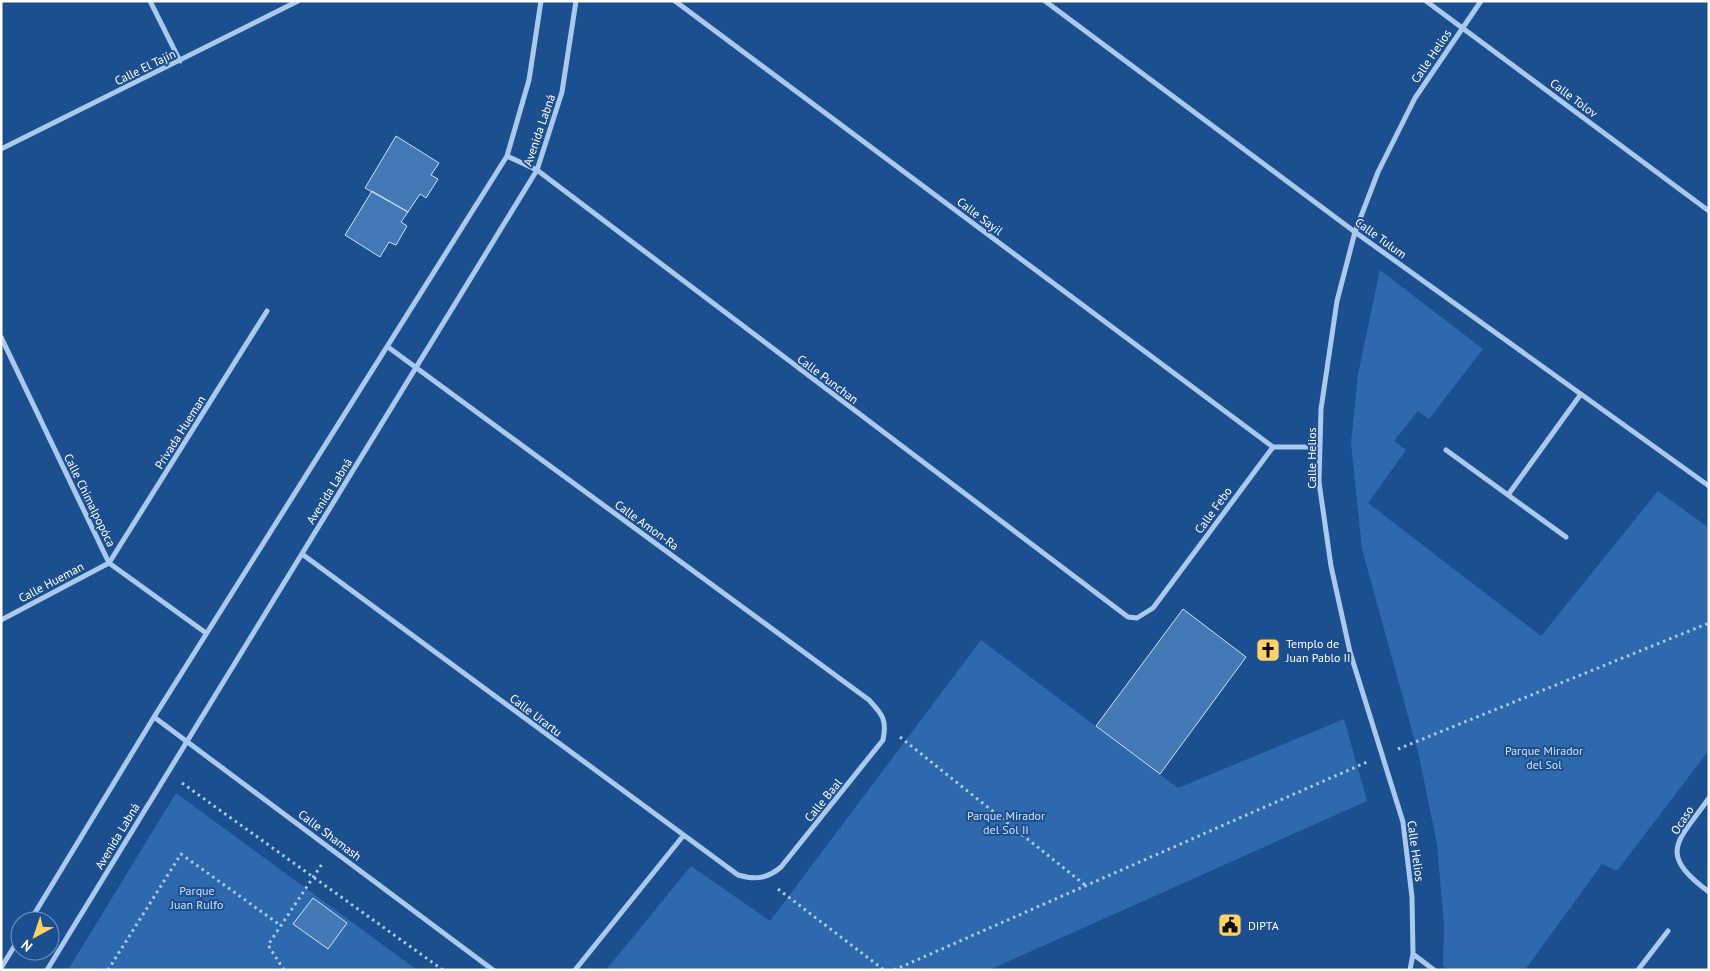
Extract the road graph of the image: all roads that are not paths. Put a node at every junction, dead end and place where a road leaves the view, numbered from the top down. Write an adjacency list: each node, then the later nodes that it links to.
1 (150, 1): 10 (street)
2 (298, 1): 10 (street, Calle El Tajín)
3 (540, 1): 12 (street, Avenida Labná)
4 (576, 1): 13 (street, Avenida Labná)
5 (676, 1): 21 (street, Calle Sayil)
6 (1045, 1): 15 (street, Calle Tulum)
7 (1426, 1): 9 (street, Calle Tolov)
8 (1481, 1): 9 (street, Calle Helios)
9 (1462, 28): 14 (street, Calle Tolov); 15 (street, Calle Helios)
10 (180, 61): 11 (street, Calle El Tajín)
11 (1, 149)
12 (507, 156): 13 (street, Calle Punchan); 18 (street, Avenida Labná)
13 (537, 170): 19 (street, Avenida Labná); 29 (street, Calle Punchan)
14 (1709, 211)
15 (1355, 232): 20 (street, Calle Tulum); 22 (street, Calle Helios)
16 (267, 311): 28 (street, Privada Hueman)
17 (1, 337): 28 (street, Calle Chimalpopóca)
18 (388, 347): 19 (street, Calle Amon-Ra); 31 (street, Avenida Labná)
19 (416, 368): 27 (street, Avenida Labná); 33 (street, Calle Amon-Ra)
20 (1581, 394): 24 (street, Calle Tulum); 25 (street)
21 (1273, 447): 22 (street); 29 (street, Calle Febo)
22 (1320, 447): 42 (street, Calle Helios)
23 (1446, 450): 25 (street)
24 (1709, 486)
25 (1508, 495): 26 (street)
26 (1566, 537)
27 (302, 554): 34 (street, Avenida Labná); 36 (street, Calle Urartu)
28 (109, 563): 30 (street, Calle Hueman); 31 (street, Calle Chimalpopóca)
29 (1136, 618)
30 (1, 620)
31 (206, 633): 32 (street, Avenida Labná)
32 (154, 716): 34 (street, Calle Shamash); 39 (street, Avenida Labná)
33 (886, 725): 37 (street, Calle Baal)
34 (187, 741): 44 (street, Avenida Labná); 45 (street, Calle Shamash)
35 (1709, 798): 38 (street, Ocaso)
36 (683, 836): 37 (street, Calle Urartu); 46 (street)
37 (763, 878)
38 (1709, 892)
39 (36, 911)
40 (1668, 931): 49 (street)
41 (10, 953): 43 (street)
42 (1413, 954): 47 (street, Calle Helios); 48 (street)
43 (1, 968)
44 (47, 970)
45 (493, 970)
46 (575, 970)
47 (1410, 970)
48 (1434, 970)
49 (1638, 970)

